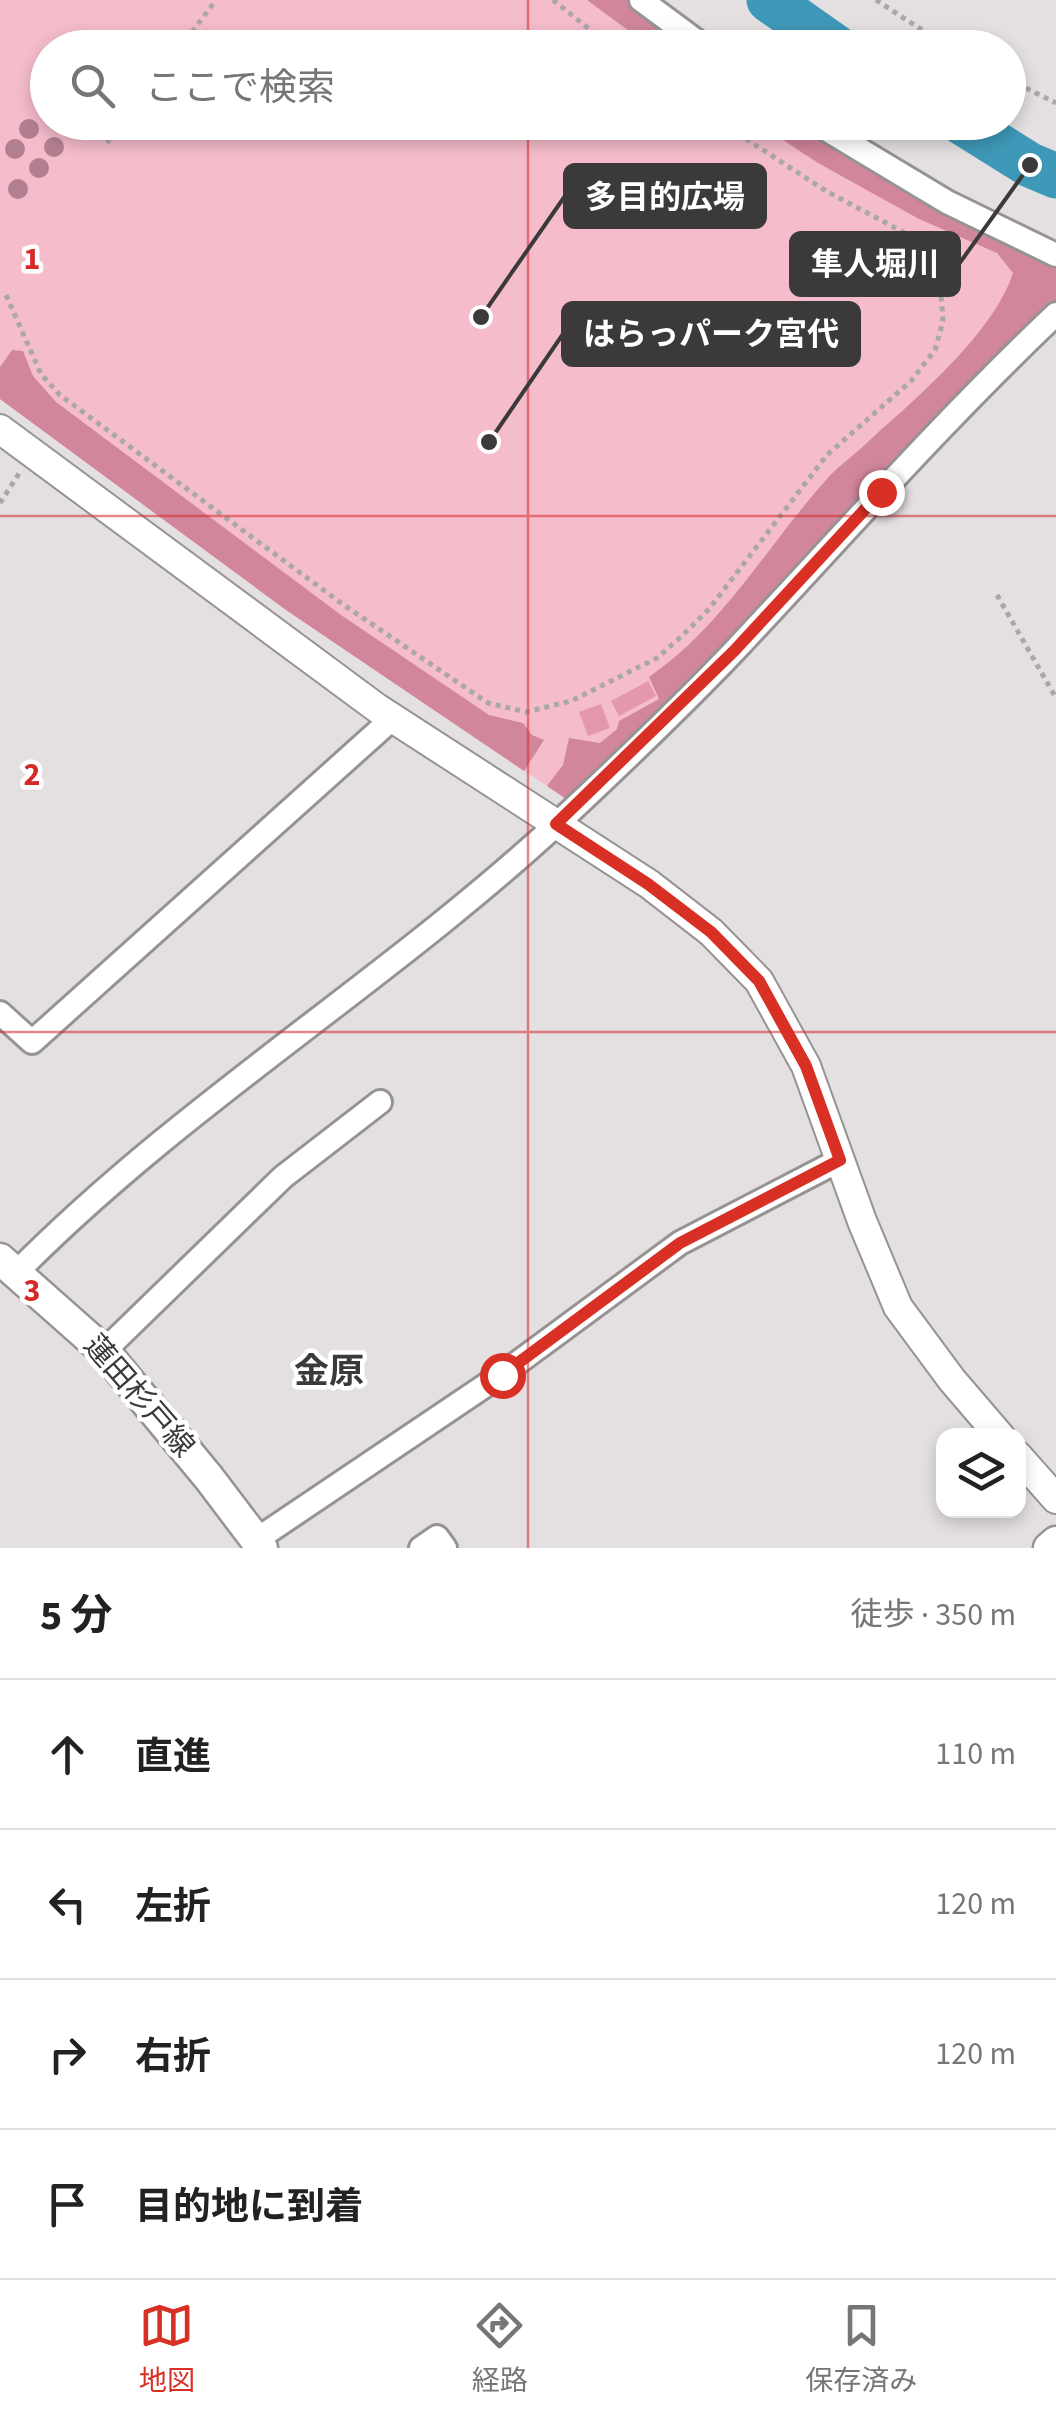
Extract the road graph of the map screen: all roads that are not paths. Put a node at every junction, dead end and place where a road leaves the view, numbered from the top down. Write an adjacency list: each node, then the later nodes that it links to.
1 (641, 0): 2 (street)
2 (682, 30)
3 (844, 140): 4 (street)
4 (1056, 255)
5 (1056, 314): 8 (street)
6 (0, 428): 7 (street)
7 (393, 718): 8 (street); 9 (street)
8 (556, 824): 11 (street); 12 (street)
9 (0, 1013)
10 (380, 1102): 13 (street)
11 (840, 1160): 14 (street); 18 (street)
12 (9, 1266): 13 (main road, 蓮田杉戸線)
13 (104, 1350): 18 (main road, 蓮田杉戸線)
14 (993, 1428)
15 (1026, 1465): 16 (street)
16 (1056, 1498)
17 (1056, 1542): 21 (main road)
18 (259, 1544)
19 (421, 1548): 20 (street)
20 (446, 1548)
21 (1049, 1548)

